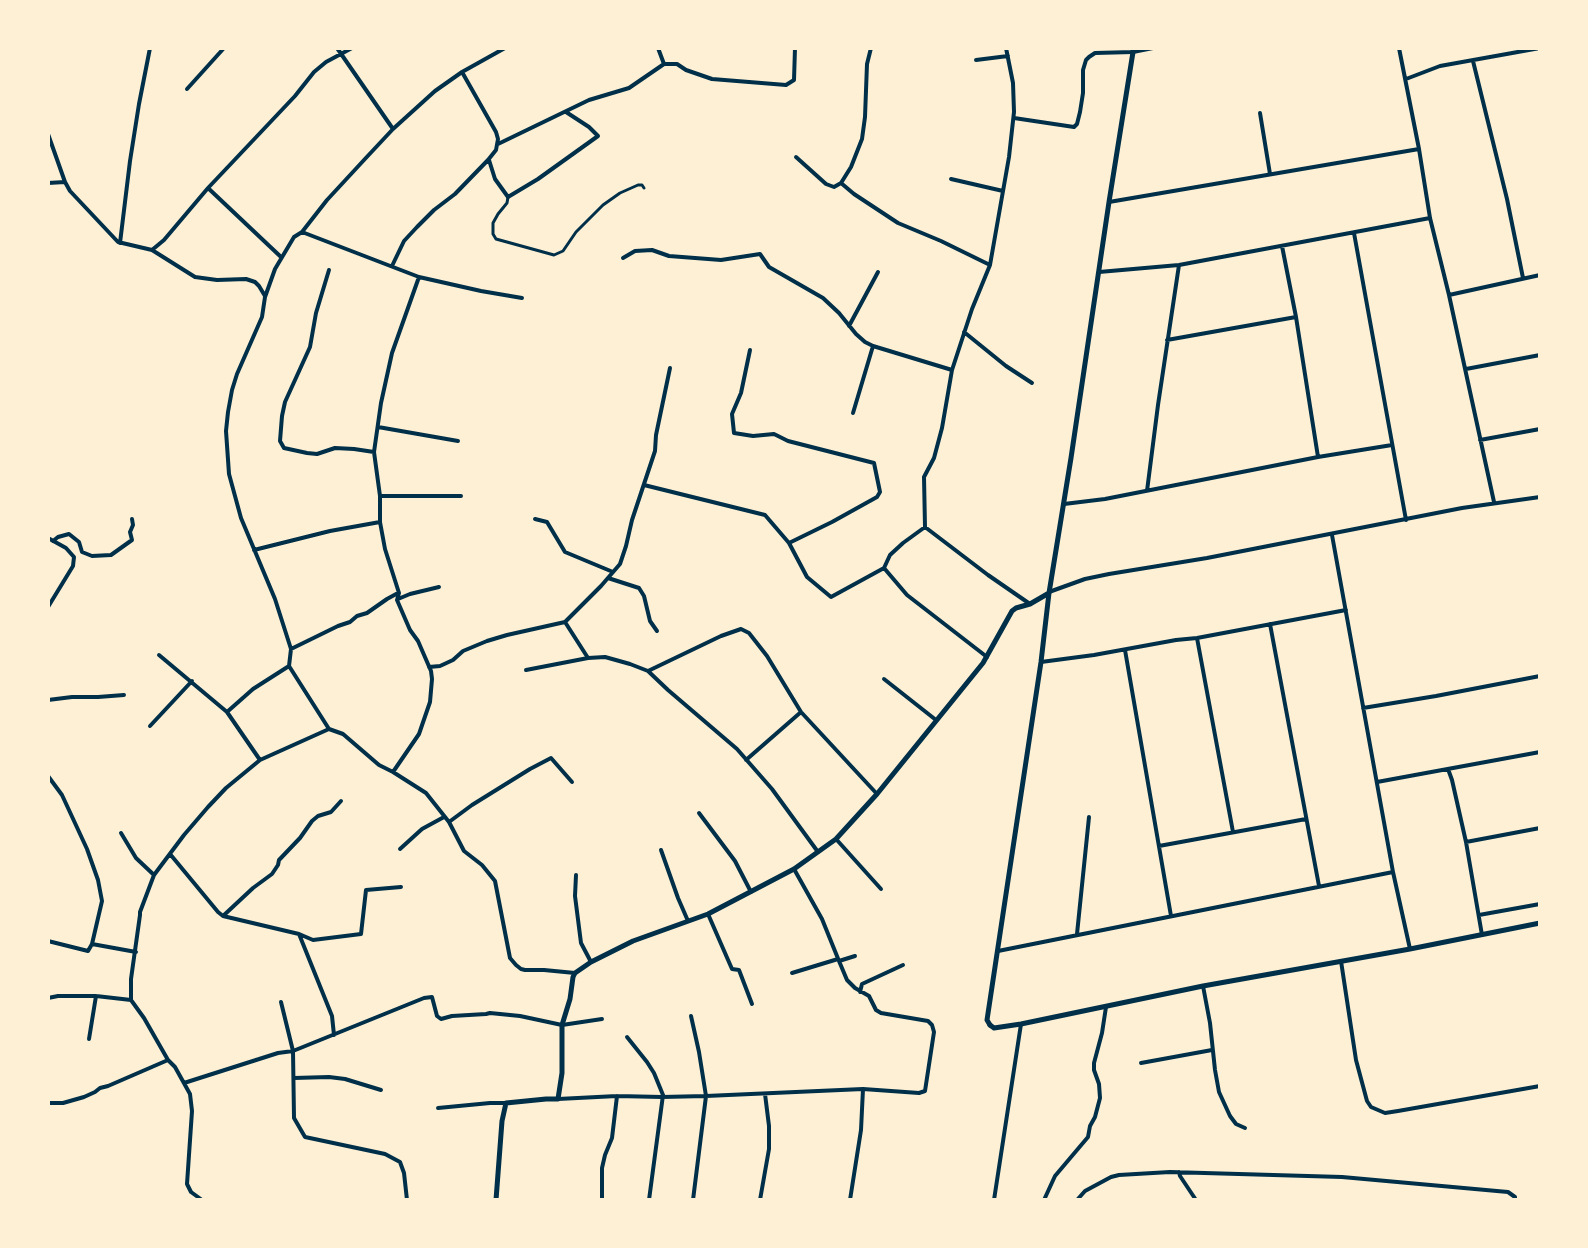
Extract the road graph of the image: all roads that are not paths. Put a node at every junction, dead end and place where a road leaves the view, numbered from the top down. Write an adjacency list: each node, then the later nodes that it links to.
1 (150, 48): 44 (street)
2 (224, 48): 21 (street)
3 (338, 48): 14 (street)
4 (352, 48): 14 (street)
5 (505, 48): 19 (street)
6 (658, 48): 18 (street)
7 (795, 48): 18 (street)
8 (871, 48): 35 (street)
9 (1006, 48): 15 (street)
10 (1153, 48): 13 (street)
11 (1399, 48): 20 (street)
12 (1540, 48): 17 (street)
13 (1133, 50): 24 (street); 40 (street)
14 (342, 55): 25 (street); 36 (street)
15 (1008, 56): 16 (street); 24 (street)
16 (976, 60)
17 (1473, 61): 20 (street); 57 (street)
18 (664, 64): 22 (street)
19 (462, 72): 25 (street); 27 (street)
20 (1406, 79): 28 (street)
21 (187, 89)
22 (565, 111): 27 (street); 39 (street)
23 (1260, 112): 31 (street)
24 (1014, 118): 38 (street)
25 (393, 129): 42 (street)
26 (48, 134): 33 (street)
27 (498, 144): 30 (street)
28 (1419, 149): 31 (street); 41 (street)
29 (796, 157): 35 (street)
30 (488, 160): 39 (street); 51 (street)
31 (1270, 174): 40 (street)
32 (951, 179): 38 (street)
33 (65, 182): 34 (street); 44 (street)
34 (48, 183)
35 (841, 183): 49 (street)
36 (208, 188): 46 (street); 47 (street)
37 (644, 188): 39 (street)
38 (1003, 191): 49 (street)
39 (508, 197)
40 (1108, 202): 54 (street)
41 (1430, 218): 43 (street); 58 (street)
42 (302, 232): 47 (street); 51 (street)
43 (1354, 233): 45 (street); 77 (street)
44 (120, 243): 46 (street)
45 (1282, 246): 50 (street); 61 (street)
46 (152, 250): 59 (street)
47 (281, 257): 59 (street)
48 (623, 258): 62 (street)
49 (990, 265): 63 (street)
50 (1179, 265): 54 (street); 64 (street)
51 (392, 266): 56 (street)
52 (329, 270): 78 (street)
53 (878, 272): 62 (street)
54 (1099, 272): 86 (street)
55 (1540, 275): 57 (street)
56 (419, 277): 60 (street); 73 (street)
57 (1523, 278): 58 (street)
58 (1449, 295): 69 (street)
59 (266, 297): 96 (street)
60 (522, 298)
61 (1296, 317): 64 (street); 79 (street)
62 (849, 326): 65 (street)
63 (964, 333): 70 (street); 71 (street)
64 (1167, 340): 81 (street)
65 (873, 346): 70 (street); 72 (street)
66 (750, 350): 95 (street)
67 (1540, 355): 69 (street)
68 (670, 368): 80 (street)
69 (1466, 369): 75 (street)
70 (952, 370): 91 (street)
71 (1032, 383)
72 (853, 413)
73 (378, 427): 76 (street); 78 (street)
74 (1540, 429): 75 (street)
75 (1480, 440): 85 (street)
76 (458, 441)
77 (1392, 446): 79 (street); 89 (street)
78 (374, 452): 82 (street)
79 (1318, 456): 81 (street)
80 (644, 485): 95 (street); 98 (street)
81 (1147, 491): 86 (street)
82 (380, 496): 83 (street); 90 (street)
83 (461, 496)
84 (1540, 497): 85 (street)
85 (1494, 503): 89 (street)
86 (1064, 504): 102 (street)
87 (132, 519): 94 (street)
88 (535, 519): 98 (street)
89 (1406, 520): 92 (street)
90 (380, 522): 96 (street); 101 (street)
91 (925, 528): 97 (street); 104 (street)
92 (1332, 535): 102 (street); 106 (street)
93 (48, 538): 94 (street)
94 (53, 541): 105 (street)
95 (789, 543): 97 (street)
96 (254, 550): 111 (street)
97 (884, 568): 114 (street)
98 (613, 572): 99 (street)
99 (608, 578): 107 (street); 109 (street)
100 (440, 587): 103 (street)
101 (399, 592): 103 (street); 111 (street)
102 (1049, 593): 104 (street); 116 (street)
103 (397, 600): 118 (street)
104 (1030, 604): 114 (street)
105 (48, 607)
106 (1346, 610): 108 (street); 126 (street)
107 (565, 622): 115 (street); 118 (street)
108 (1270, 624): 110 (street); 145 (street)
109 (657, 631)
110 (1197, 638): 112 (street); 148 (street)
111 (291, 650): 117 (street)
112 (1125, 650): 116 (street); 152 (street)
113 (159, 655): 123 (street)
114 (987, 657): 129 (street)
115 (588, 658): 119 (street); 120 (street)
116 (1041, 662): 178 (street)
117 (289, 666): 127 (street); 131 (street)
118 (429, 667): 136 (street)
119 (526, 670)
120 (648, 671): 128 (street); 134 (street)
121 (1540, 676): 126 (street)
122 (884, 679): 129 (street)
123 (192, 681): 127 (street); 130 (street)
124 (124, 695): 125 (street)
125 (48, 700)
126 (1363, 708): 139 (street)
127 (227, 712): 133 (street)
128 (801, 712): 134 (street); 140 (street)
129 (937, 721): 140 (street)
130 (150, 726)
131 (329, 729): 133 (street); 136 (street)
132 (1540, 752): 135 (street)
133 (260, 760): 156 (street)
134 (746, 760): 155 (street)
135 (1448, 769): 139 (street); 151 (street)
136 (393, 772): 143 (street)
137 (48, 776): 176 (street)
138 (572, 782): 146 (street)
139 (1377, 782): 158 (street)
140 (878, 794): 150 (street)
141 (341, 801): 168 (street)
142 (699, 813): 164 (street)
143 (444, 816): 146 (street); 153 (street)
144 (1089, 817): 173 (street)
145 (1306, 819): 148 (street); 161 (street)
146 (449, 822): 185 (street)
147 (1540, 828): 151 (street)
148 (1233, 832): 152 (street)
149 (121, 833): 159 (street)
150 (836, 839): 155 (street); 163 (street)
151 (1466, 842): 167 (street)
152 (1159, 846): 169 (street)
153 (400, 849)
154 (661, 850): 170 (street)
155 (818, 852): 157 (street)
156 (170, 854): 159 (street); 168 (street)
157 (795, 869): 164 (street); 181 (street)
158 (1393, 872): 161 (street); 177 (street)
159 (154, 875): 179 (street)
160 (576, 875): 183 (street)
161 (1319, 886): 169 (street)
162 (401, 887): 172 (street)
163 (881, 889)
164 (751, 892): 166 (street)
165 (1540, 904): 167 (street)
166 (708, 914): 170 (street); 193 (street)
167 (1479, 915): 174 (street)
168 (224, 916): 172 (street)
169 (1171, 916): 173 (street)
170 (688, 921): 183 (street)
171 (1540, 923): 174 (street)
172 (298, 934): 199 (street)
173 (1077, 934): 178 (street)
174 (1482, 934): 177 (street)
175 (48, 941): 176 (street)
176 (92, 944): 179 (street)
177 (1410, 949): 182 (street)
178 (997, 951): 197 (street)
179 (136, 952): 191 (street)
180 (855, 956): 181 (street)
181 (838, 960): 186 (street); 188 (street)
182 (1341, 961): 187 (street); 208 (street)
183 (591, 962): 185 (street)
184 (903, 965): 188 (street)
185 (577, 972): 198 (street)
186 (792, 973)
187 (1203, 987): 194 (street); 202 (street)
188 (860, 992): 209 (street)
189 (96, 996): 190 (street); 191 (street); 201 (street)
190 (48, 998)
191 (131, 1000): 204 (street)
192 (281, 1002): 203 (street)
193 (752, 1004)
194 (1106, 1007): 197 (street); 230 (street)
195 (691, 1016): 213 (street)
196 (602, 1019): 198 (street)
197 (1021, 1024): 229 (street)
198 (562, 1026): 199 (street); 215 (street)
199 (334, 1035): 203 (street)
200 (627, 1037): 214 (street)
201 (89, 1039)
202 (1212, 1050): 205 (street); 219 (street)
203 (293, 1051): 206 (street); 207 (street)
204 (168, 1060): 207 (street); 216 (street)
205 (1141, 1063)
206 (294, 1078): 210 (street); 222 (street)
207 (184, 1083): 221 (street)
208 (1540, 1086)
209 (863, 1089): 211 (street); 228 (street)
210 (381, 1090)
211 (765, 1094): 213 (street); 227 (street)
212 (617, 1096): 214 (street); 215 (street); 224 (street)
213 (705, 1096): 214 (street); 226 (street)
214 (662, 1097): 225 (street)
215 (558, 1099): 217 (street)
216 (48, 1103)
217 (506, 1103): 218 (street); 223 (street)
218 (438, 1107)
219 (1245, 1128)
220 (1179, 1172): 231 (street); 232 (street); 233 (street)
221 (202, 1200)
222 (407, 1200)
223 (496, 1200)
224 (602, 1200)
225 (649, 1200)
226 (693, 1200)
227 (760, 1200)
228 (850, 1200)
229 (994, 1200)
230 (1044, 1200)
231 (1077, 1200)
232 (1196, 1200)
233 (1515, 1200)

